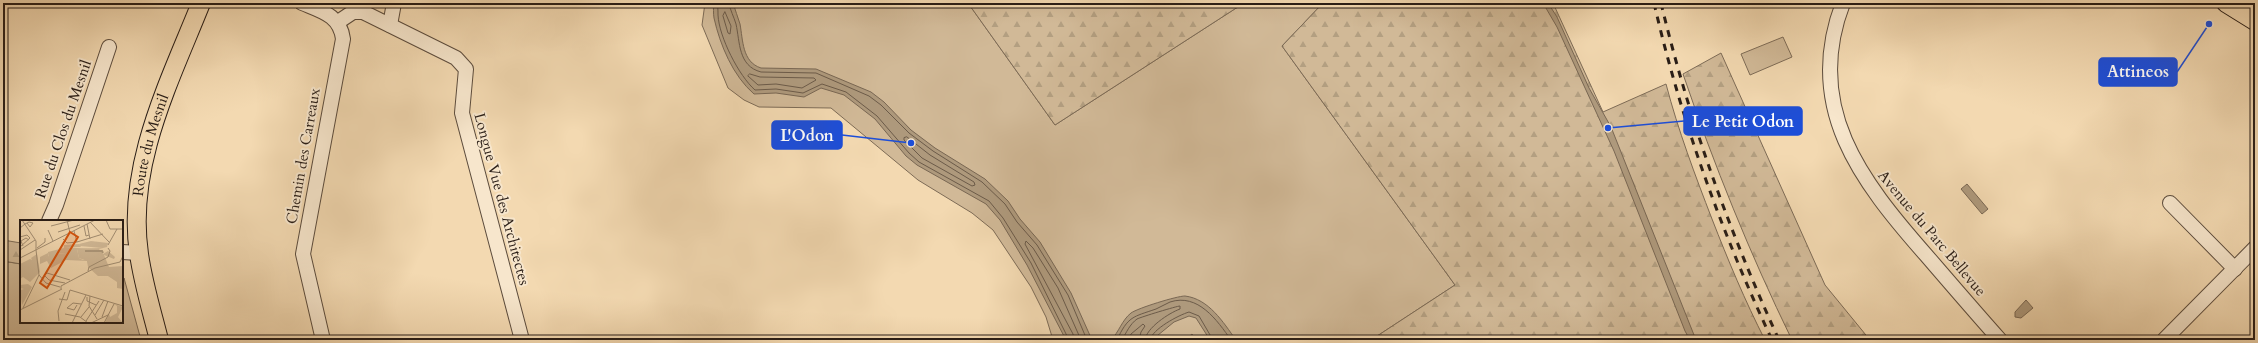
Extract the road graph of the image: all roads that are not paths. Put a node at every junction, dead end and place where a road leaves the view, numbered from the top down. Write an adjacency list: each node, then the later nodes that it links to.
1 (201, 3): 13 (main road, Route du Mesnil)
2 (302, 3): 7 (street)
3 (394, 3): 8 (street)
4 (1843, 3): 18 (street, Avenue du Parc Bellevue)
5 (2226, 3): 6 (main road)
6 (2255, 21)
7 (338, 22): 8 (street); 15 (street, Chemin des Carreaux)
8 (390, 25): 17 (street, Longue Vue des Architectes)
9 (109, 47): 11 (street, Rue du Clos du Mesnil)
10 (2170, 203): 14 (street)
11 (49, 220)
12 (2255, 248): 14 (street)
13 (130, 252): 16 (main road, Route du Mesnil)
14 (2235, 269): 19 (street)
15 (322, 339)
16 (159, 340)
17 (522, 340)
18 (2000, 340)
19 (2164, 340)

